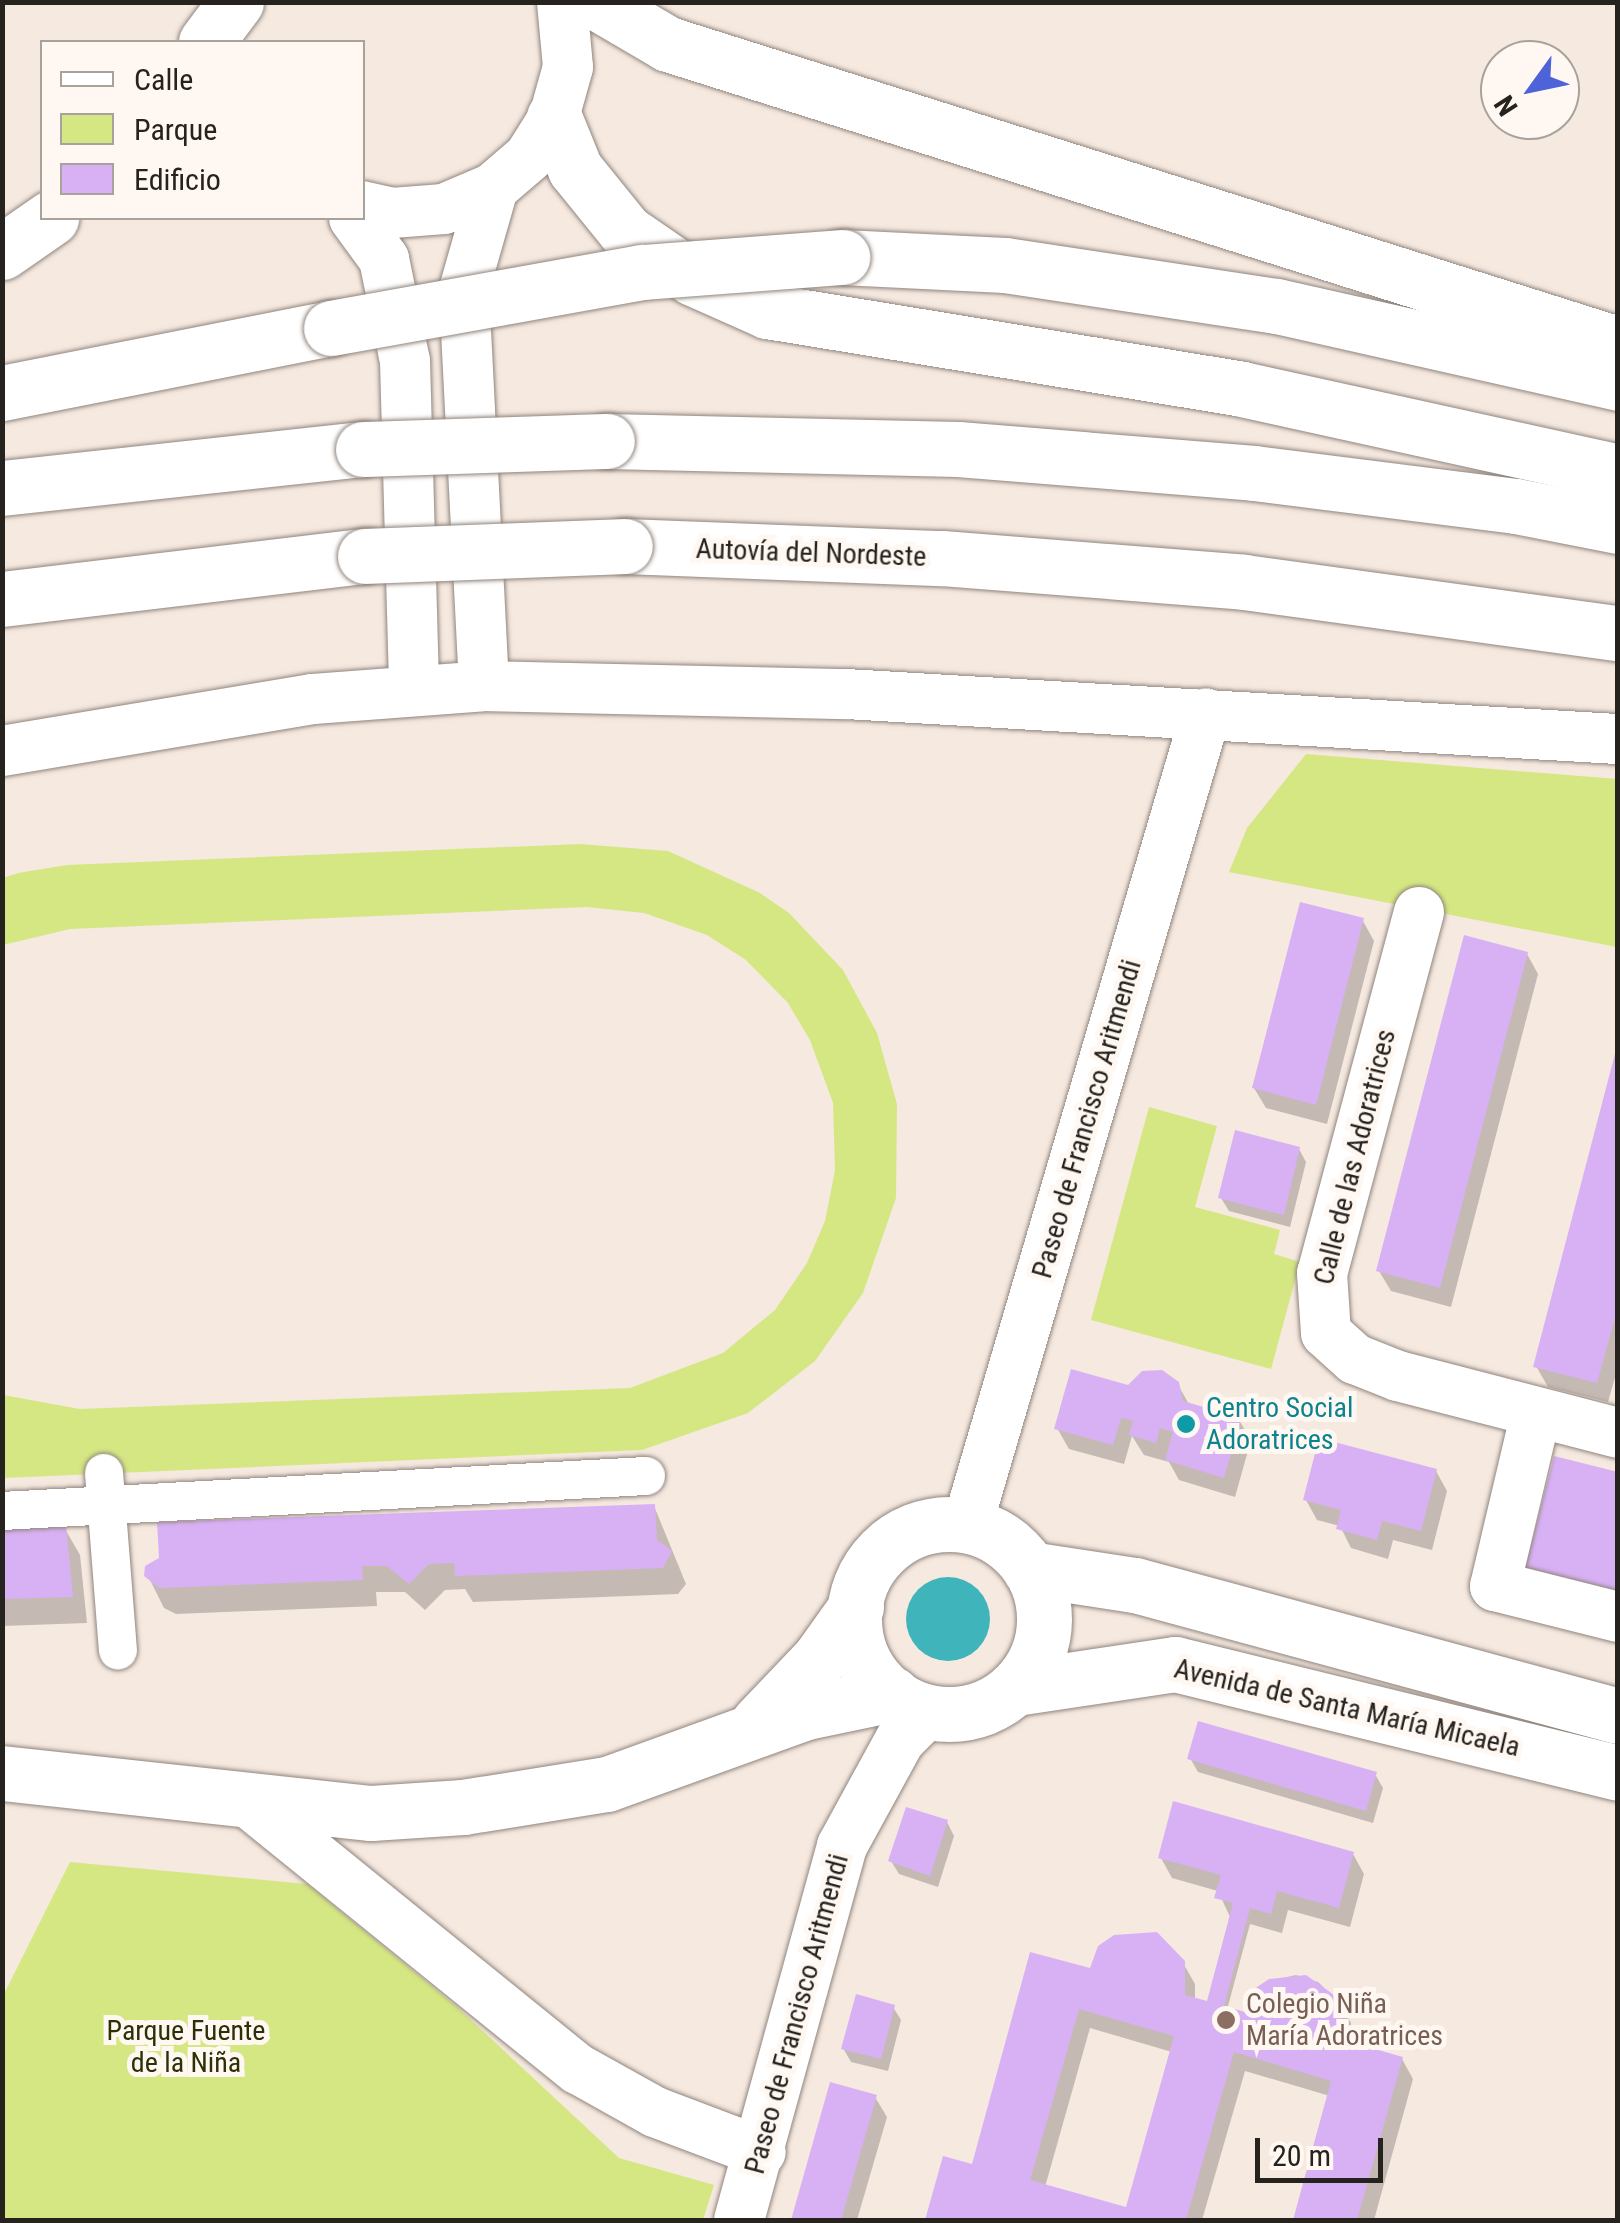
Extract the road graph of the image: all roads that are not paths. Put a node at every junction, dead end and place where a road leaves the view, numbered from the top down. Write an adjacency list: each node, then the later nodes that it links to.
1 (236, 2): 5 (main road)
2 (244, 2): 6 (street)
3 (562, 2): 7 (street)
4 (596, 2): 13 (main road)
5 (208, 40)
6 (238, 40)
7 (554, 117): 8 (street); 16 (main road)
8 (493, 188): 9 (street); 21 (street)
9 (365, 207)
10 (48, 220): 12 (main road)
11 (355, 220): 22 (street)
12 (2, 252)
13 (1618, 344)
14 (1618, 383): 15 (main road, bridge)
15 (2, 393)
16 (1618, 472)
17 (2, 488): 18 (main road, bridge)
18 (1618, 526)
19 (2, 599): 20 (main road, Autovía del Nordeste, bridge)
20 (1618, 633)
21 (484, 686): 22 (street); 23 (street)
22 (414, 691): 25 (street)
23 (1206, 712): 24 (street); 32 (street, Paseo de Francisco Aritmendi)
24 (1618, 739)
25 (2, 752)
26 (1419, 912): 27 (street, Calle de las Adoratrices)
27 (1536, 1413): 28 (street, Calle de las Adoratrices); 35 (street)
28 (1618, 1433)
29 (646, 1476): 30 (street)
30 (105, 1490): 31 (street); 36 (street)
31 (2, 1511)
32 (967, 1526): 33 (main road); 34 (main road)
33 (1030, 1570): 37 (main road); 39 (main road, Avenida de Santa María Micaela)
34 (856, 1607): 38 (main road); 40 (main road)
35 (1618, 1618)
36 (118, 1650)
37 (1016, 1688): 38 (main road); 42 (main road, Avenida de Santa María Micaela)
38 (910, 1703): 40 (main road); 44 (street, Paseo de Francisco Aritmendi)
39 (1618, 1716)
40 (753, 1729): 43 (main road)
41 (2, 1773): 43 (main road)
42 (1618, 1773)
43 (249, 1803): 44 (street)
44 (761, 2152): 45 (street, Paseo de Francisco Aritmendi)
45 (739, 2220)

